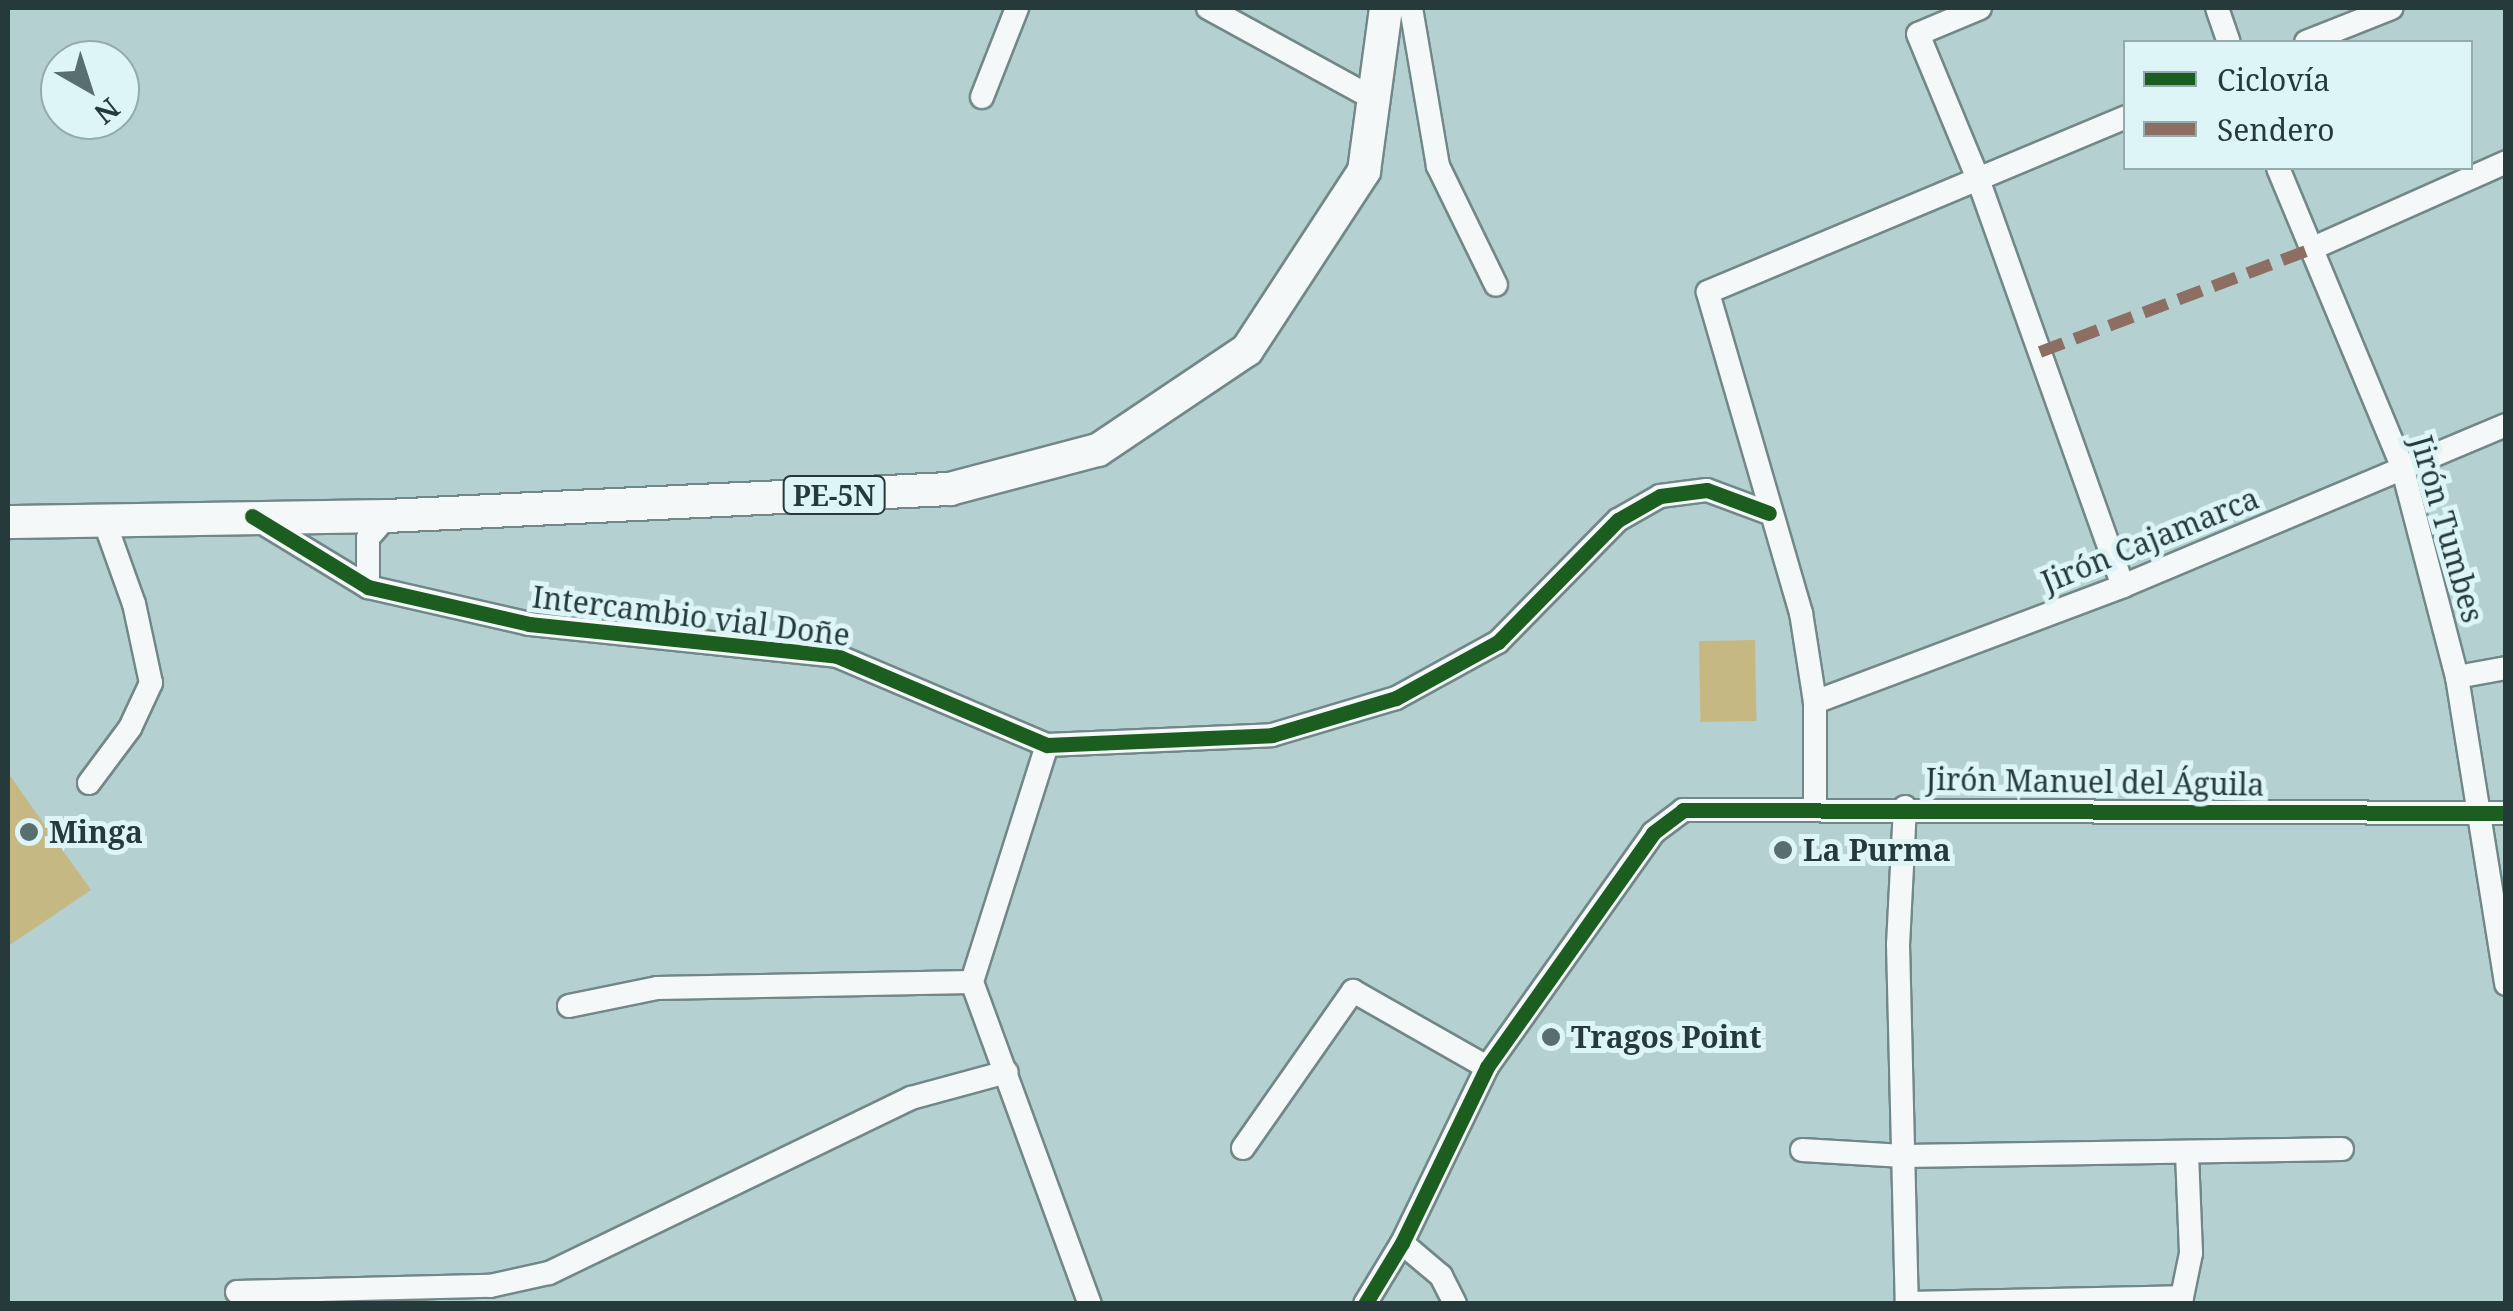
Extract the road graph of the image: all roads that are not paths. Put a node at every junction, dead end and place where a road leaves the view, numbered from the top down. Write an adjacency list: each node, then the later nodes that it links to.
1 (1016, 8): 10 (street)
2 (1208, 8): 11 (street)
3 (1386, 8): 11 (highway, PE-5N)
4 (1411, 8): 17 (street)
5 (1980, 8): 15 (street)
6 (2217, 8): 8 (street)
7 (2392, 8): 9 (street)
8 (2228, 40)
9 (2311, 40)
10 (982, 97)
11 (1374, 99): 22 (highway, PE-5N)
12 (2123, 118): 15 (street)
13 (2506, 162): 16 (street)
14 (2279, 170): 16 (street, Jirón Tumbes)
15 (1988, 174): 20 (street); 25 (street)
16 (2311, 250): 19 (street, Jirón Tumbes)
17 (1496, 285)
18 (2506, 425): 19 (street, Jirón Cajamarca)
19 (2402, 466): 25 (street, Jirón Cajamarca); 28 (street, Jirón Tumbes)
20 (1769, 514): 29 (street); 30 (street, Intercambio vial Doñe)
21 (252, 516): 22 (highway, PE-5N); 23 (highway, PE-5N); 26 (street, Intercambio vial Doñe)
22 (388, 516): 26 (street)
23 (104, 520): 24 (highway, PE-5N); 31 (street)
24 (8, 522)
25 (2123, 586): 29 (street, Jirón Cajamarca)
26 (368, 587): 30 (street, Intercambio vial Doñe)
27 (2506, 668): 28 (street)
28 (2457, 677): 35 (street, Jirón Tumbes)
29 (1815, 702): 32 (street)
30 (1047, 745): 36 (street)
31 (89, 783)
32 (1815, 806): 33 (street, Jirón Manuel del Águila); 39 (street, Jirón Manuel del Águila)
33 (1905, 807): 35 (street, Jirón Manuel del Águila); 45 (street)
34 (2506, 812): 35 (street, Jirón Manuel del Águila)
35 (2480, 814): 37 (street, Jirón Tumbes)
36 (972, 982): 38 (street); 40 (street)
37 (2506, 984)
38 (569, 1006)
39 (1486, 1067): 41 (street); 46 (street)
40 (1007, 1072): 47 (street); 48 (street)
41 (1242, 1148)
42 (1802, 1150): 45 (street)
43 (2342, 1150): 44 (street)
44 (2187, 1153): 45 (street); 45 (street)
45 (1904, 1156)
46 (1402, 1244): 49 (street); 50 (street)
47 (237, 1292)
48 (1090, 1304)
49 (1366, 1304)
50 (1455, 1304)

